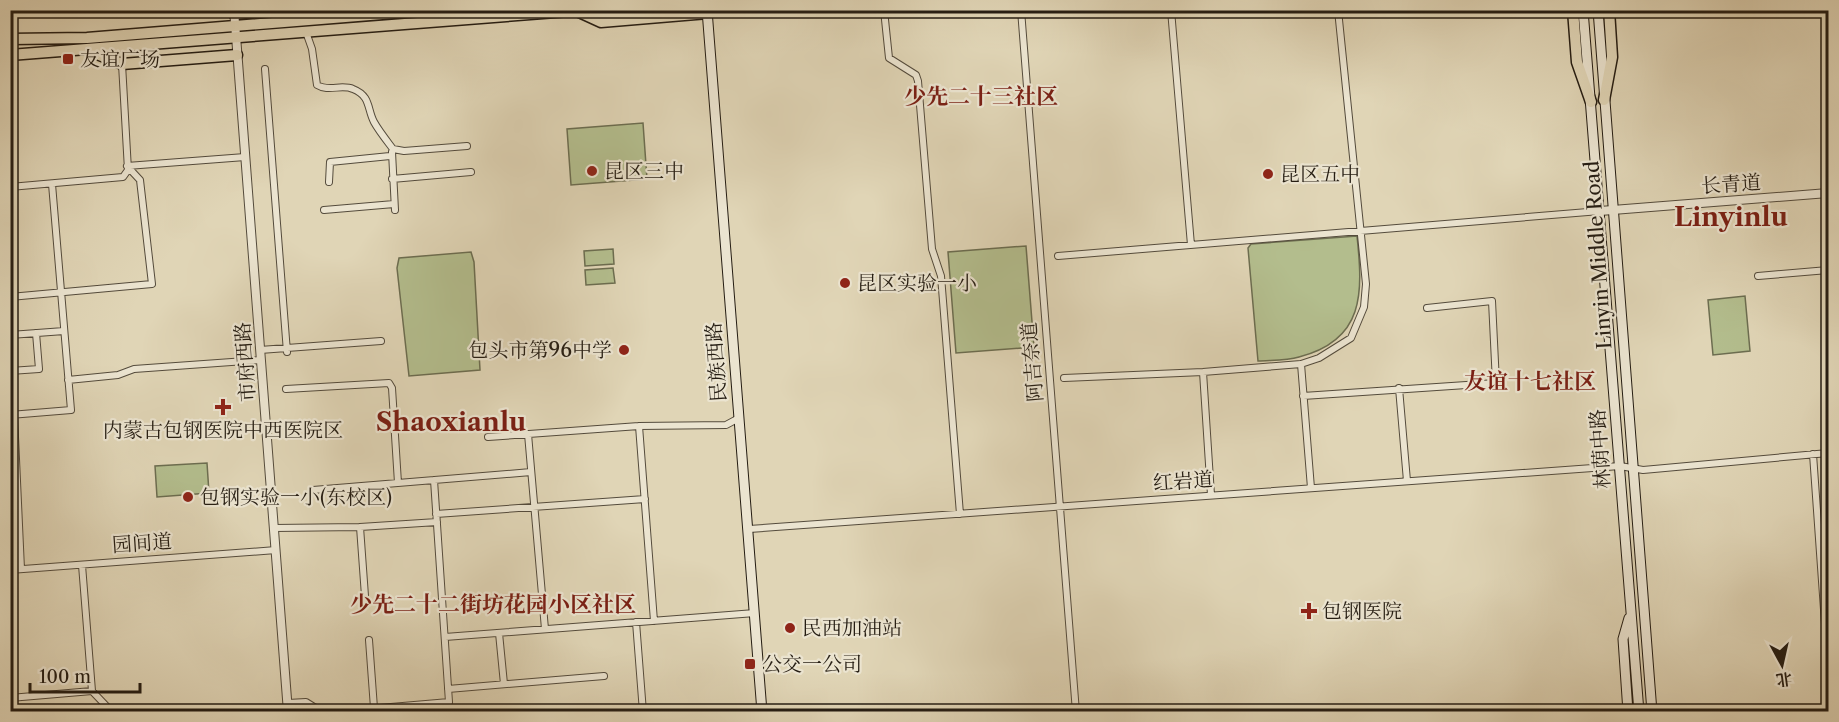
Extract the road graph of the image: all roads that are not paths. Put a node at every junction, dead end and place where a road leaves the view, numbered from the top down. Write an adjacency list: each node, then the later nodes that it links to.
1 (280, 10): 15 (main road)
2 (431, 10): 14 (main road)
3 (582, 10): 12 (main road)
4 (884, 10): 82 (street)
5 (1021, 10): 79 (street, 阿吉奈道)
6 (1171, 10): 40 (street)
7 (1338, 10): 39 (street)
8 (1573, 10): 24 (main road)
9 (1583, 10): 24 (main road, Linyin Middle Road)
10 (1598, 10): 23 (main road, Linyin Middle Road)
11 (1609, 10): 23 (main road)
12 (578, 11): 13 (main road); 16 (main road)
13 (707, 12): 63 (main road, 民族西路)
14 (371, 13): 15 (main road)
15 (235, 22): 16 (main road); 17 (main road); 18 (main road); 20 (street, 市府西路)
16 (306, 32): 26 (street)
17 (13, 38)
18 (84, 49): 19 (main road); 21 (main road)
19 (10, 55)
20 (237, 55): 21 (main road); 27 (street, 市府西路)
21 (122, 64): 28 (street)
22 (265, 69): 52 (street)
23 (1604, 99): 36 (main road, Linyin Middle Road)
24 (1592, 102): 37 (main road, Linyin Middle Road)
25 (467, 146): 26 (street)
26 (392, 152): 30 (street); 31 (street)
27 (245, 157): 28 (street); 51 (street, 市府西路)
28 (128, 166): 32 (street); 44 (street)
29 (471, 172): 30 (street)
30 (392, 179): 35 (street)
31 (329, 182)
32 (52, 184): 33 (street); 44 (street)
33 (10, 187)
34 (1827, 194): 36 (street, 长青道); 38 (street)
35 (324, 210)
36 (1613, 210): 37 (street, 长青道); 70 (main road, Linyin Middle Road)
37 (1600, 211): 39 (street); 69 (main road, 林荫中路)
38 (1828, 230)
39 (1363, 231): 40 (street); 54 (street)
40 (1191, 245): 41 (street)
41 (1058, 256)
42 (1828, 270): 43 (street)
43 (1758, 276)
44 (61, 293): 45 (street); 47 (street)
45 (10, 297)
46 (1427, 308): 59 (street)
47 (64, 330): 48 (street); 58 (street)
48 (36, 333): 49 (street); 55 (street)
49 (10, 335)
50 (381, 341): 52 (street)
51 (260, 350): 52 (street); 53 (street, 市府西路)
52 (287, 350)
53 (261, 360): 58 (street); 85 (street, 市府西路)
54 (1301, 364): 56 (street); 61 (street)
55 (10, 371)
56 (1203, 372): 57 (street); 77 (street)
57 (1064, 378)
58 (68, 380): 62 (street)
59 (1399, 388): 61 (street); 73 (street)
60 (286, 389): 74 (street)
61 (1303, 396): 75 (street)
62 (12, 415): 89 (street)
63 (739, 418): 64 (street); 86 (main road, 民族西路)
64 (639, 426): 65 (street); 78 (street)
65 (528, 434): 66 (street); 71 (street)
66 (488, 437)
67 (1828, 453): 68 (street, 红岩道)
68 (1813, 454): 70 (street, 红岩道); 92 (street)
69 (1620, 466): 70 (street, 红岩道); 73 (street, 红岩道); 93 (main road, 林荫中路)
70 (1633, 468): 118 (main road, Linyin Middle Road)
71 (531, 472): 72 (street); 80 (street)
72 (434, 480): 74 (street); 81 (street)
73 (1407, 481): 75 (street, 红岩道)
74 (398, 483): 76 (street)
75 (1311, 488): 77 (street, 红岩道)
76 (313, 490)
77 (1211, 495): 79 (street, 红岩道)
78 (645, 499): 80 (street); 95 (street)
79 (1060, 506): 82 (street, 红岩道); 115 (street, 阿吉奈道)
80 (534, 507): 81 (street); 97 (street)
81 (436, 514): 83 (street)
82 (960, 514): 86 (street, 红岩道)
83 (437, 522): 84 (street); 99 (street)
84 (360, 527): 85 (street); 91 (street)
85 (274, 528): 87 (street, 市府西路)
86 (749, 529): 94 (main road, 民族西路)
87 (276, 550): 88 (street, 园间道); 107 (street, 市府西路)
88 (82, 565): 89 (street, 园间道); 105 (street)
89 (21, 569): 90 (street, 园间道)
90 (10, 570)
91 (365, 596)
92 (1827, 603): 101 (street)
93 (1631, 610): 116 (main road); 117 (main road, 林荫中路)
94 (755, 613): 95 (street); 114 (main road, 民族西路)
95 (654, 621): 96 (street)
96 (636, 622): 97 (street); 113 (street)
97 (544, 629): 98 (street)
98 (499, 633): 99 (street); 103 (street)
99 (445, 637): 104 (street)
100 (369, 640): 108 (street)
101 (1828, 666)
102 (604, 676): 103 (street)
103 (504, 684): 104 (street)
104 (448, 689): 109 (street)
105 (92, 691): 106 (street); 110 (street)
106 (10, 698)
107 (288, 707): 111 (street)
108 (374, 708): 109 (street); 112 (street)
109 (387, 709)
110 (112, 711)
111 (321, 711)
112 (333, 711)
113 (643, 711)
114 (762, 711)
115 (1076, 711)
116 (1628, 711)
117 (1639, 711)
118 (1652, 711)

